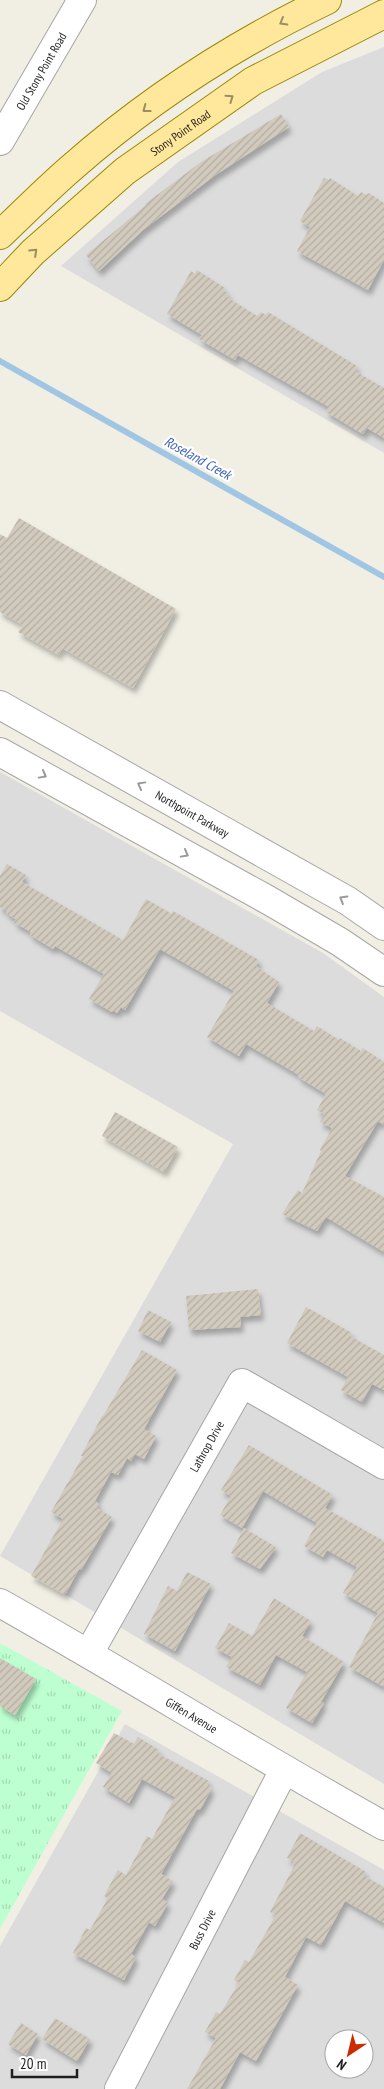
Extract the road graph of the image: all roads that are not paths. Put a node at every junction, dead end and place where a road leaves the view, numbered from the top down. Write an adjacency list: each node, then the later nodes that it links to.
1 (82, 0): 4 (street, Old Stony Point Road)
2 (327, 0): 5 (main road, one-way to 5)
3 (384, 14): 6 (main road, Stony Point Road, one-way to 3)
4 (0, 141)
5 (0, 235)
6 (0, 287)
7 (0, 705): 9 (street, Northpoint Parkway, one-way to 7)
8 (0, 752): 10 (street, one-way to 10)
9 (384, 926)
10 (384, 972)
11 (384, 1465): 13 (street, Lathrop Drive)
12 (0, 1603): 13 (street, Giffen Avenue)
13 (89, 1653): 14 (street, Giffen Avenue)
14 (284, 1770): 15 (street, Giffen Avenue); 16 (street, Buss Drive)
15 (384, 1826)
16 (119, 2089)

